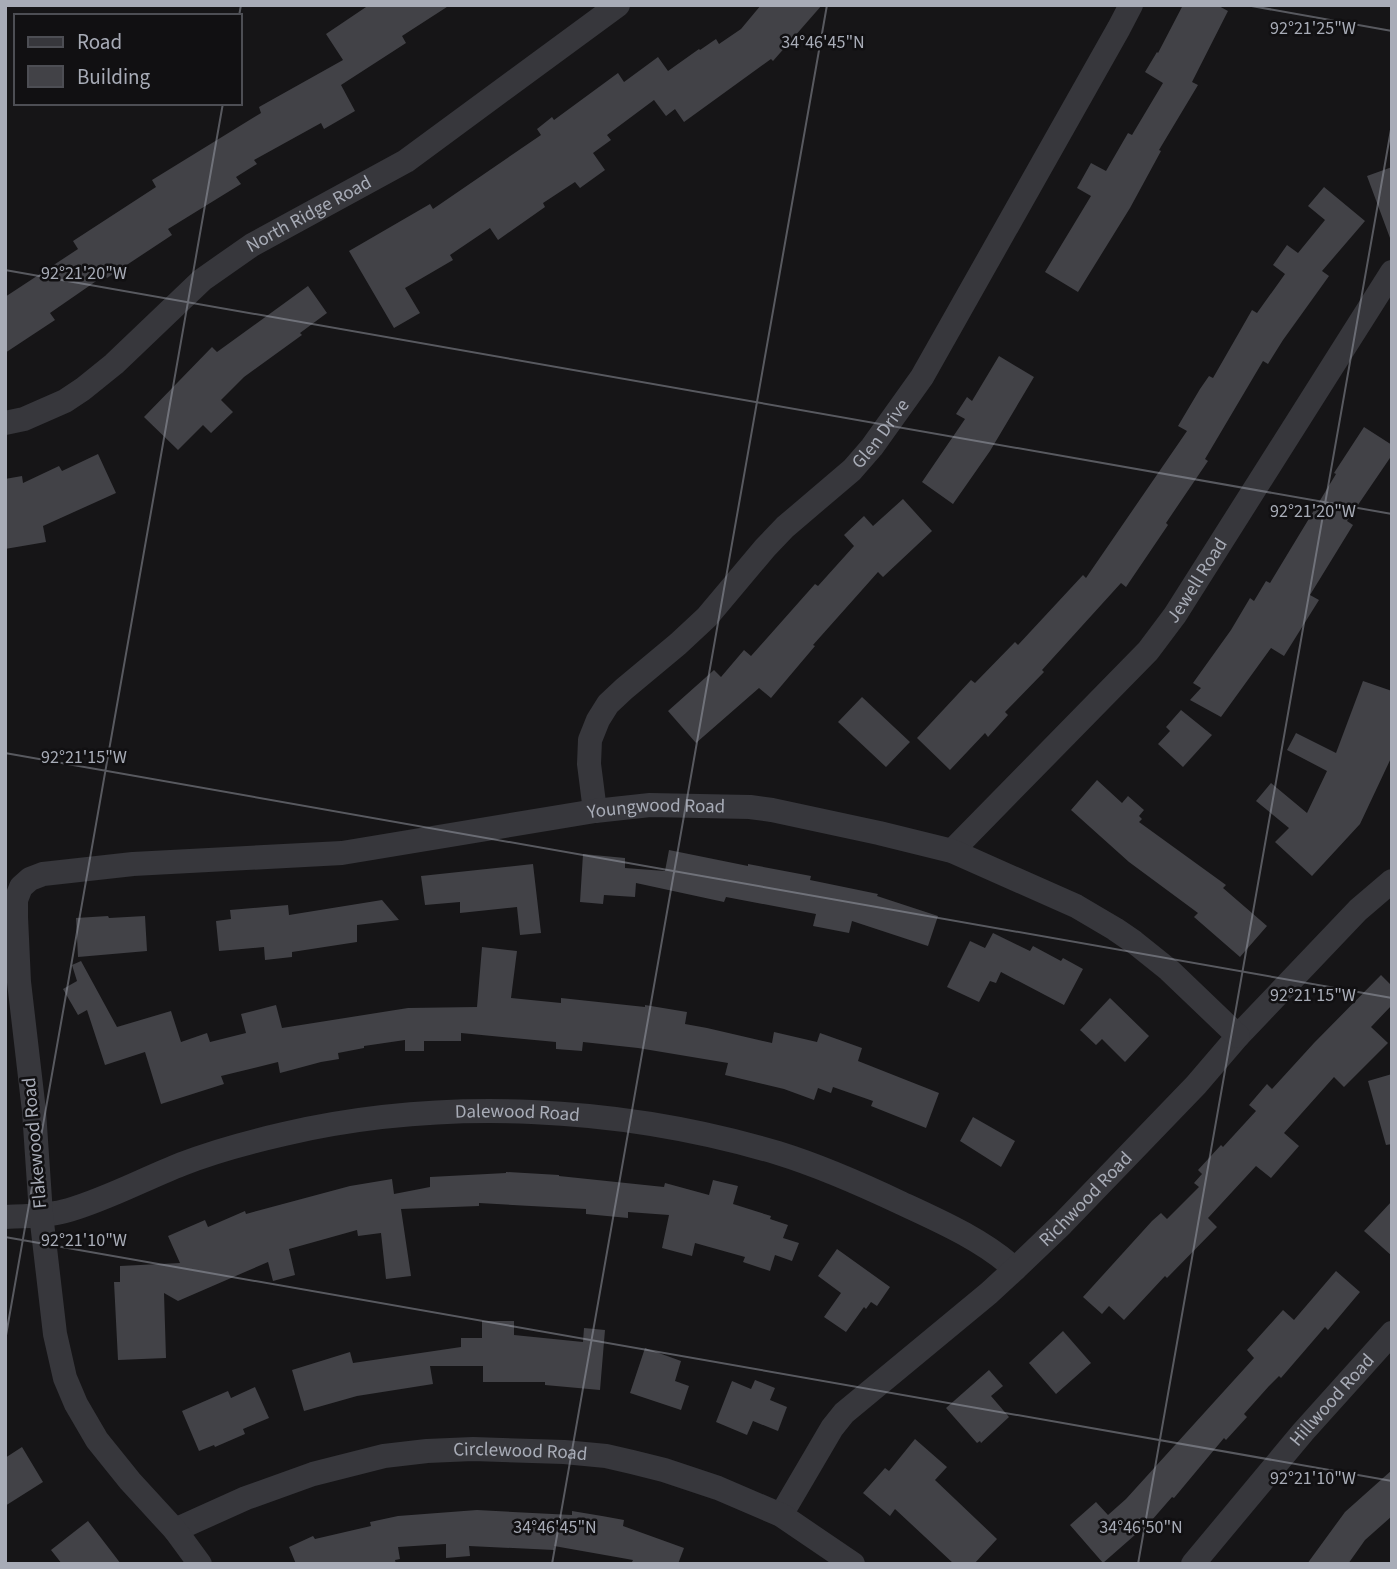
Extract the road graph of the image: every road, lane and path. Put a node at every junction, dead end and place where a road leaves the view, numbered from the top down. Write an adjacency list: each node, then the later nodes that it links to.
1 (618, 5): 4 (street, North Ridge Road)
2 (1130, 5): 5 (street, Glen Drive)
3 (1392, 272): 6 (street, Jewell Road)
4 (5, 423)
5 (595, 811): 6 (street, Youngwood Road); 8 (street, Youngwood Road)
6 (952, 851): 9 (street, Youngwood Road)
7 (1392, 881): 9 (street, Richwood Road)
8 (21, 887): 10 (street, Flakewood Road)
9 (1238, 1036): 12 (street, Richwood Road)
10 (41, 1214): 11 (street, Dalewood Road); 12 (street, Dalewood Road); 15 (street, Flakewood Road)
11 (5, 1217)
12 (1015, 1269): 14 (street, Richwood Road)
13 (1392, 1333): 18 (street, Hillwood Road)
14 (781, 1515): 15 (street, Circlewood Road); 17 (street, Circlewood Road)
15 (175, 1530): 16 (street, Flakewood Road)
16 (200, 1564)
17 (853, 1564)
18 (1194, 1564)

